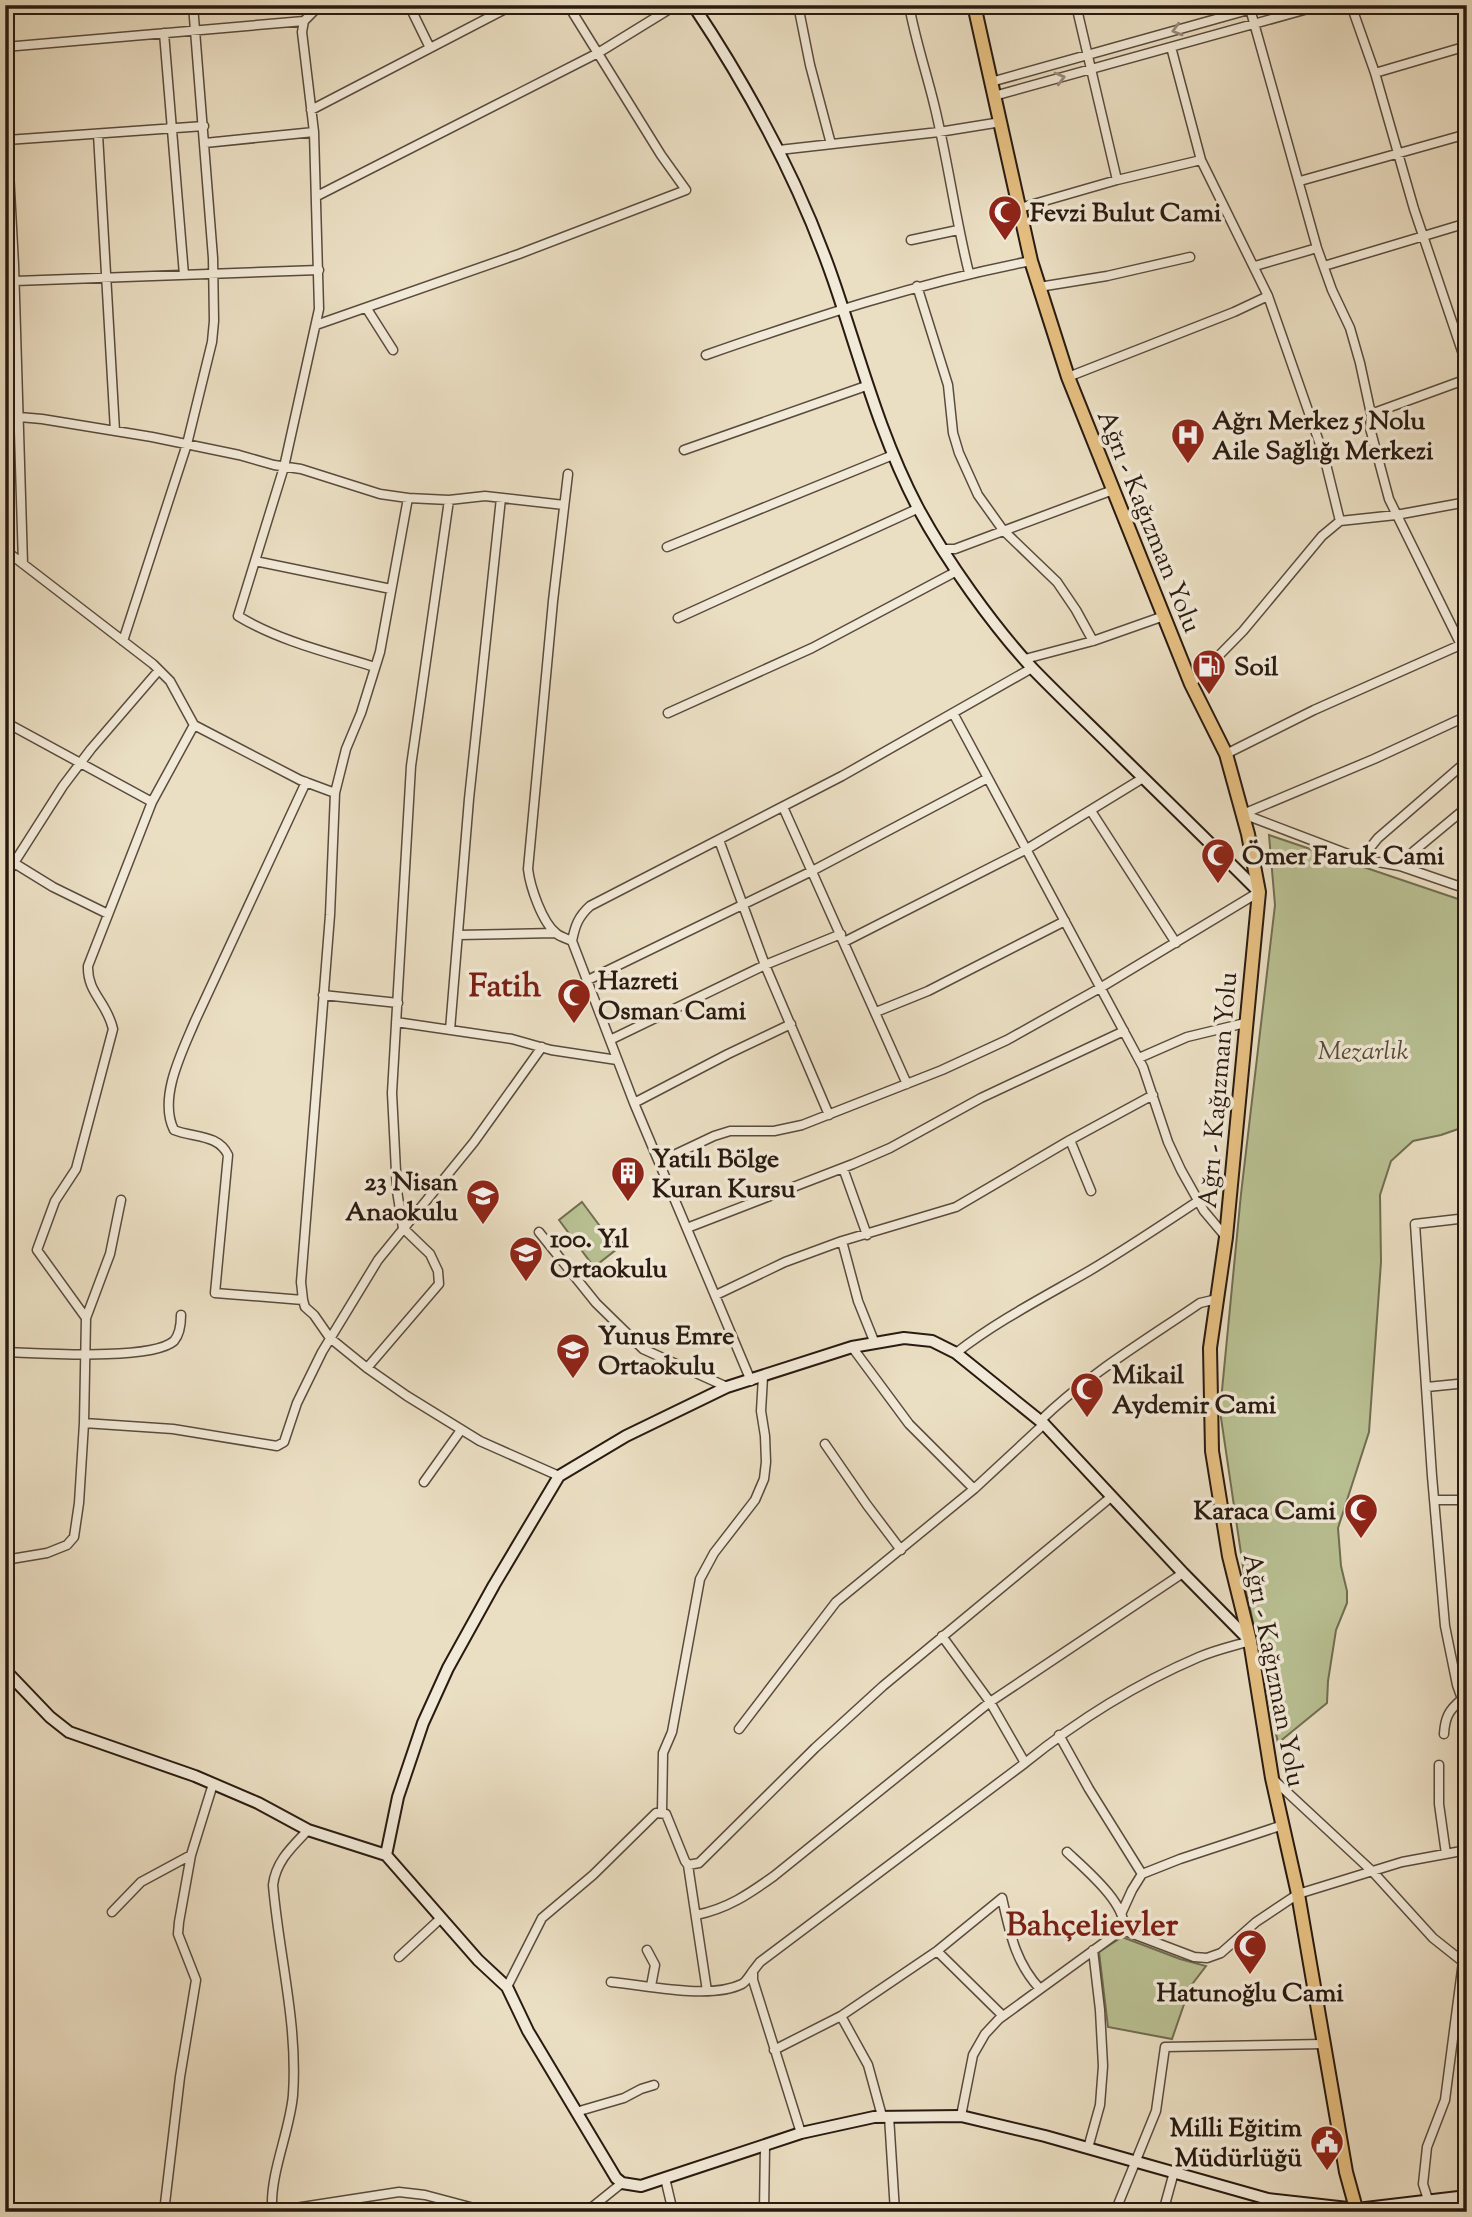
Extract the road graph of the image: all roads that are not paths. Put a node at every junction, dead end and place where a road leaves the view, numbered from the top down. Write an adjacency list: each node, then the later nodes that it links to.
1 (193, 5): 18 (street)
2 (320, 5): 16 (street)
3 (410, 5): 23 (street)
4 (513, 5): 23 (street)
5 (568, 5): 24 (street)
6 (676, 5): 24 (street)
7 (693, 5): 42 (street)
8 (798, 5): 41 (street)
9 (909, 5): 36 (street)
10 (974, 5): 28 (main road, Ağrı - Kağızman Yolu)
11 (1076, 5): 25 (street)
12 (1266, 5): 15 (street)
13 (1322, 5): 17 (street)
14 (1351, 5): 27 (street)
15 (1249, 8): 17 (street); 25 (street, one-way to 25)
16 (306, 14): 18 (street); 31 (street)
17 (1253, 24): 22 (street); 46 (street)
18 (196, 29): 19 (street); 33 (street)
19 (164, 33): 21 (street); 34 (street)
20 (1467, 46): 27 (street)
21 (5, 47)
22 (1171, 47): 26 (street); 44 (street)
23 (430, 48): 31 (street)
24 (598, 53): 48 (street); 69 (street)
25 (1088, 55): 26 (street); 28 (street)
26 (1090, 69): 29 (street, one-way to 26); 45 (street)
27 (1375, 73): 43 (street)
28 (991, 82): 29 (main road, Ağrı - Kağızman Yolu)
29 (994, 96): 32 (main road, Ağrı - Kağızman Yolu)
30 (5, 97): 39 (street)
31 (311, 110): 35 (street)
32 (1001, 122): 36 (street); 49 (main road, Ağrı - Kağızman Yolu)
33 (204, 127): 34 (street); 40 (street)
34 (173, 129): 37 (street); 62 (street)
35 (314, 132): 40 (street); 48 (street)
36 (939, 132): 41 (street); 51 (street)
37 (98, 134): 39 (street); 63 (street)
38 (1467, 134): 43 (street)
39 (7, 140): 47 (street)
40 (205, 143): 61 (street)
41 (831, 144): 42 (street)
42 (779, 150): 68 (street)
43 (1399, 152): 46 (street); 52 (street)
44 (1201, 160): 45 (street); 57 (street)
45 (1117, 180): 49 (street)
46 (1300, 181): 54 (street)
47 (8, 187): 64 (street)
48 (317, 196): 59 (street)
49 (1020, 208): 56 (main road, Ağrı - Kağızman Yolu)
50 (1467, 223): 52 (street)
51 (958, 230): 53 (street); 60 (street)
52 (1423, 235): 58 (street); 73 (street)
53 (911, 240)
54 (1317, 248): 57 (street); 58 (street)
55 (1191, 257): 66 (street)
56 (1031, 261): 60 (street); 66 (main road, Ağrı - Kağızman Yolu)
57 (1255, 266): 67 (street)
58 (1324, 266): 77 (street)
59 (319, 270): 61 (street); 70 (street)
60 (969, 273): 65 (street)
61 (214, 274): 62 (street); 80 (street)
62 (184, 275): 63 (street)
63 (106, 278): 64 (street); 79 (street)
64 (15, 281): 78 (street)
65 (917, 286): 68 (street); 94 (street)
66 (1039, 287): 74 (main road, Ağrı - Kağızman Yolu)
67 (1268, 296): 74 (street); 93 (street)
68 (842, 308): 72 (street); 76 (street)
69 (367, 309): 70 (street); 71 (street)
70 (316, 325): 83 (street)
71 (393, 350)
72 (706, 355)
73 (1467, 366)
74 (1068, 377): 85 (main road, Ağrı - Kağızman Yolu)
75 (1467, 379): 77 (street)
76 (866, 386): 81 (street); 82 (street)
77 (1371, 414): 92 (street)
78 (19, 417): 79 (street); 99 (street)
79 (115, 431): 80 (street)
80 (187, 444): 83 (street); 105 (street)
81 (684, 450)
82 (893, 455): 91 (street); 95 (street)
83 (285, 467): 86 (street); 98 (street)
84 (568, 474): 90 (street)
85 (1113, 490): 94 (street); 103 (main road, Ağrı - Kağızman Yolu)
86 (408, 498): 88 (street); 102 (street)
87 (501, 498): 88 (street); 90 (street); 143 (street)
88 (449, 500): 151 (street)
89 (1467, 502): 92 (street)
90 (564, 505): 142 (street)
91 (919, 509): 96 (street); 104 (street)
92 (1396, 515): 93 (street); 107 (street)
93 (1340, 521): 112 (street)
94 (1003, 530): 96 (street); 106 (street)
95 (667, 547)
96 (944, 549): 100 (street)
97 (8, 552): 99 (street); 101 (street)
98 (255, 561): 102 (street); 110 (street)
99 (23, 564): 105 (street)
100 (957, 571): 109 (street); 113 (street)
101 (5, 573)
102 (391, 589): 110 (street)
103 (1164, 615): 106 (street); 112 (main road, Ağrı - Kağızman Yolu)
104 (678, 618)
105 (123, 641): 111 (street)
106 (1093, 641): 109 (street)
107 (1464, 644): 108 (street); 118 (street)
108 (1467, 657)
109 (1029, 663): 114 (street); 121 (street)
110 (376, 667): 124 (street)
111 (159, 670): 117 (street); 120 (street)
112 (1191, 684): 118 (main road, Ağrı - Kağızman Yolu)
113 (668, 713)
114 (953, 713): 122 (street); 126 (street)
115 (1467, 716): 129 (street)
116 (5, 722): 120 (street)
117 (194, 725): 123 (street); 125 (street)
118 (1226, 754): 129 (main road, Ağrı - Kağızman Yolu)
119 (1467, 761): 132 (street)
120 (81, 762): 125 (street); 133 (street)
121 (1143, 778): 128 (street); 138 (street)
122 (986, 779): 131 (street); 135 (street)
123 (306, 782): 124 (street); 181 (street)
124 (335, 793): 150 (street)
125 (152, 802): 140 (street)
126 (783, 807): 130 (street); 135 (street)
127 (1467, 807): 134 (street)
128 (1091, 811): 131 (street); 146 (street)
129 (1243, 814): 132 (street); 138 (main road, Ağrı - Kağızman Yolu)
130 (719, 841): 139 (street); 145 (street)
131 (1027, 849): 141 (street); 144 (street)
132 (1361, 859): 134 (street)
133 (14, 863): 136 (street); 140 (street)
134 (1401, 866): 137 (street)
135 (812, 871): 139 (street); 144 (street)
136 (5, 877)
137 (1464, 887)
138 (1259, 892): 146 (street); 154 (main road, Ağrı - Kağızman Yolu)
139 (742, 906): 147 (street); 148 (street)
140 (108, 914): 183 (street)
141 (1065, 921): 149 (street); 152 (street)
142 (555, 933): 143 (street); 145 (street)
143 (457, 935): 156 (street)
144 (842, 938): 147 (street); 152 (street)
145 (572, 941): 148 (street)
146 (1175, 943): 149 (street)
147 (765, 965): 155 (street); 158 (street)
148 (588, 980): 158 (street)
149 (1100, 988): 157 (street); 162 (street)
150 (323, 995): 151 (street); 181 (street)
151 (398, 1003): 153 (street)
152 (876, 1012): 162 (street)
153 (396, 1022): 156 (street); 173 (street)
154 (1245, 1023): 160 (street); 177 (main road, Ağrı - Kağızman Yolu)
155 (791, 1024): 164 (street); 165 (street)
156 (450, 1030): 159 (street)
157 (1124, 1031): 160 (street); 168 (street)
158 (610, 1040): 161 (street)
159 (542, 1047): 161 (street); 173 (street)
160 (1139, 1058): 163 (street)
161 (617, 1060): 164 (street)
162 (907, 1084): 165 (street)
163 (1153, 1095): 166 (street); 171 (street)
164 (634, 1102): 167 (street)
165 (829, 1115): 167 (street)
166 (1070, 1140): 169 (street); 176 (street)
167 (659, 1162): 174 (street)
168 (843, 1168): 174 (street); 176 (street)
169 (1091, 1191)
170 (121, 1200): 183 (street)
171 (1199, 1202): 177 (street); 187 (street)
172 (1467, 1219): 195 (street)
173 (403, 1228): 184 (street); 190 (street)
174 (687, 1228): 179 (street)
175 (539, 1232): 194 (street)
176 (867, 1235): 178 (street)
177 (1226, 1237): 180 (main road, Ağrı - Kağızman Yolu)
178 (842, 1241): 179 (street); 185 (street)
179 (716, 1296): 192 (street)
180 (1217, 1299): 197 (street); 210 (main road, Ağrı - Kağızman Yolu)
181 (303, 1300): 184 (street)
182 (181, 1315): 188 (street)
183 (86, 1318): 188 (street)
184 (330, 1338): 190 (street); 196 (street)
185 (874, 1341): 186 (street); 187 (street)
186 (852, 1347): 191 (street); 202 (street)
187 (956, 1353): 197 (street)
188 (85, 1354): 189 (street); 196 (street)
189 (5, 1360)
190 (367, 1368): 198 (street)
191 (763, 1377): 192 (street); 221 (street)
192 (751, 1381): 194 (street)
193 (1467, 1383): 195 (street)
194 (727, 1387): 200 (street)
195 (1427, 1387): 204 (street)
196 (84, 1423): 207 (street)
197 (1042, 1423): 202 (street); 203 (street)
198 (461, 1430): 200 (street); 201 (street)
199 (825, 1444): 206 (street)
200 (559, 1476): 227 (street)
201 (424, 1482)
202 (974, 1489): 206 (street)
203 (1111, 1497): 208 (street); 209 (street)
204 (1434, 1500): 205 (street); 212 (street)
205 (1467, 1500)
206 (901, 1550): 214 (street)
207 (5, 1560)
208 (1183, 1573): 210 (street); 213 (street)
209 (942, 1636): 213 (street); 229 (street)
210 (1250, 1641): 216 (street); 219 (main road, Ağrı - Kağızman Yolu)
211 (5, 1670): 220 (street)
212 (1464, 1700): 215 (street)
213 (990, 1702): 217 (street); 235 (street)
214 (739, 1729)
215 (1444, 1734)
216 (1059, 1735): 217 (street); 231 (street)
217 (1025, 1763): 243 (street)
218 (1439, 1765): 226 (street)
219 (1272, 1778): 222 (main road, Ağrı - Kağızman Yolu); 230 (street)
220 (213, 1784): 223 (street); 228 (street)
221 (662, 1812): 229 (street); 246 (street)
222 (1283, 1825): 231 (street); 232 (main road, Ağrı - Kağızman Yolu)
223 (308, 1830): 227 (street); 265 (street)
224 (1467, 1850): 226 (street)
225 (1067, 1852): 234 (street)
226 (1446, 1853): 230 (street)
227 (386, 1854): 236 (street)
228 (191, 1855): 233 (street); 270 (street)
229 (688, 1865): 235 (street)
230 (1373, 1872): 232 (street); 242 (street)
231 (1142, 1874): 234 (street)
232 (1298, 1894): 237 (street); 251 (main road, Ağrı - Kağızman Yolu)
233 (112, 1912)
234 (1122, 1912): 237 (street)
235 (696, 1915): 248 (street)
236 (440, 1919): 241 (street); 246 (street)
237 (1123, 1931): 239 (street)
238 (647, 1950): 245 (street)
239 (1093, 1950): 247 (street); 259 (street)
240 (937, 1951): 247 (street); 249 (street); 250 (street)
241 (399, 1957)
242 (1465, 1963): 266 (street)
243 (753, 1971): 248 (street); 252 (street)
244 (611, 1982): 245 (street)
245 (651, 1986): 248 (street)
246 (507, 1987): 254 (street)
247 (1040, 1989): 250 (street)
248 (707, 1991)
249 (841, 2016): 252 (street); 255 (street)
250 (1003, 2016): 256 (street)
251 (1324, 2044): 260 (street); 269 (main road, Ağrı - Kağızman Yolu)
252 (774, 2050): 257 (street)
253 (654, 2085): 254 (street)
254 (576, 2112): 263 (street)
255 (886, 2116): 256 (street); 257 (street); 276 (street)
256 (961, 2116): 259 (street)
257 (802, 2133): 258 (street)
258 (765, 2146): 262 (street); 275 (street)
259 (1088, 2148): 260 (street)
260 (1137, 2162): 261 (street); 277 (street)
261 (1174, 2172): 269 (street); 278 (street)
262 (665, 2178): 263 (street); 274 (street)
263 (622, 2183): 273 (street)
264 (1467, 2196): 266 (street)
265 (272, 2206): 267 (street); 271 (street)
266 (1431, 2206): 269 (street)
267 (290, 2210): 268 (street)
268 (473, 2210): 272 (street)
269 (1357, 2211)
270 (163, 2212)
271 (256, 2212)
272 (489, 2212)
273 (586, 2212)
274 (673, 2212)
275 (764, 2212)
276 (895, 2212)
277 (1115, 2212)
278 (1163, 2212)

